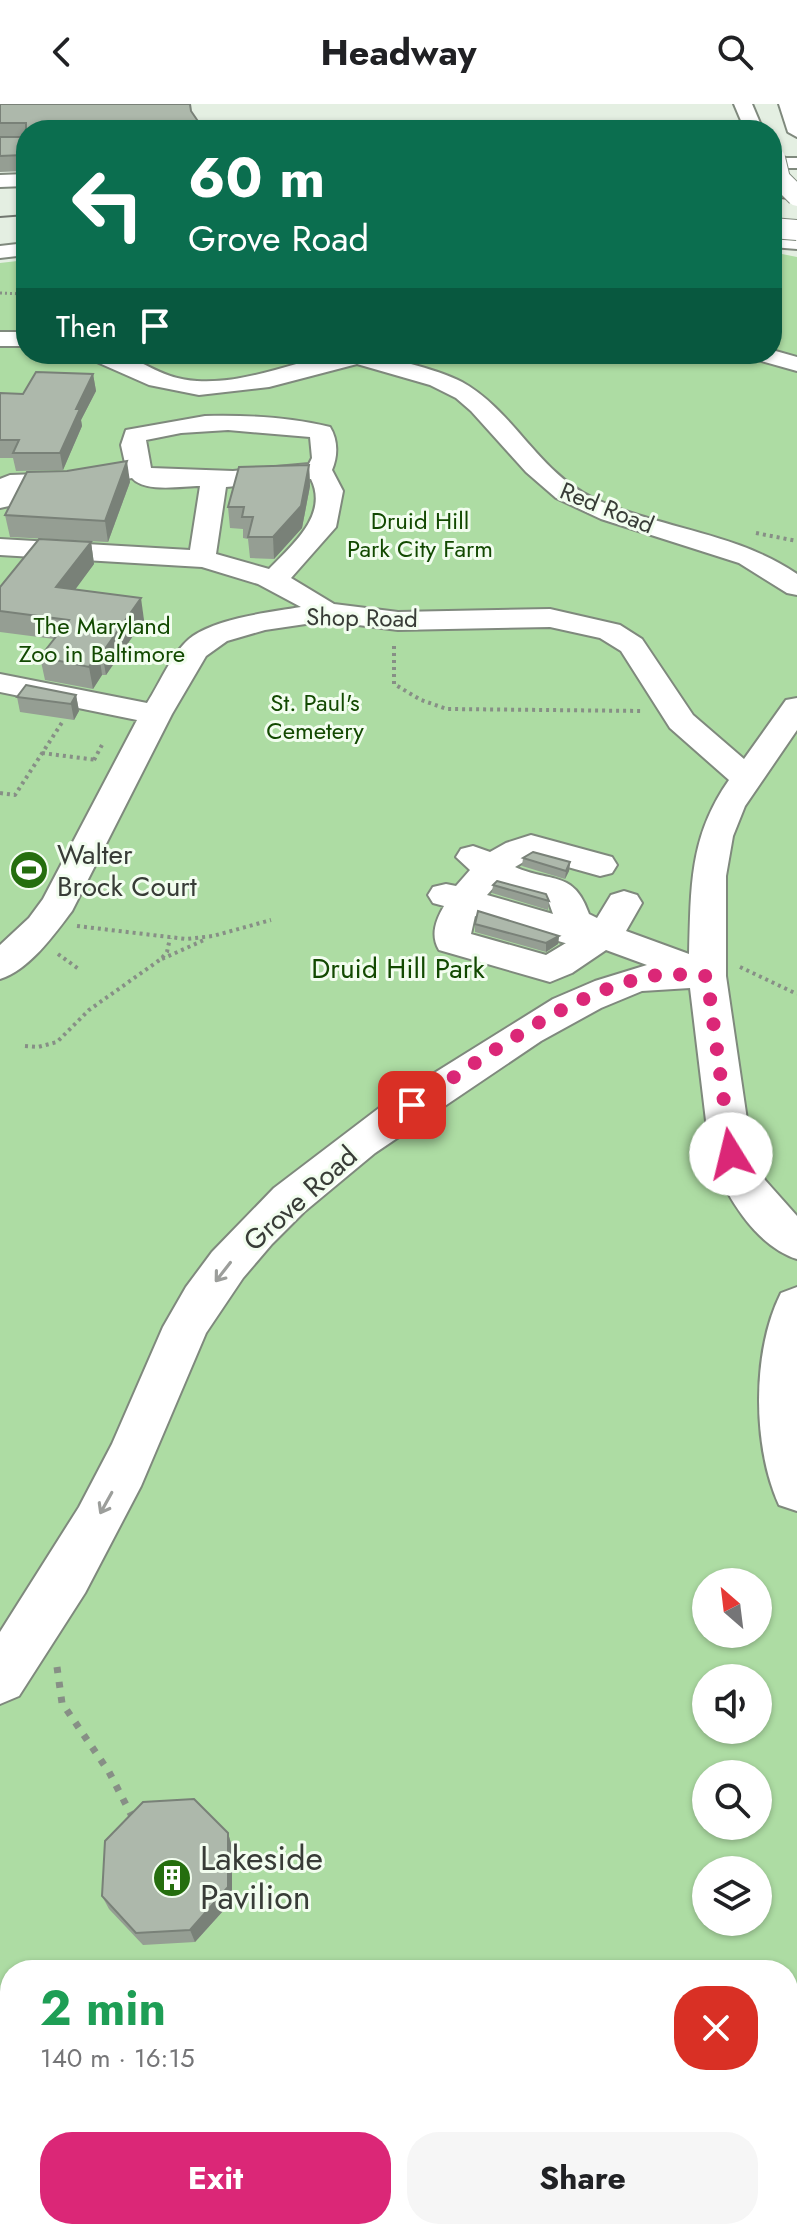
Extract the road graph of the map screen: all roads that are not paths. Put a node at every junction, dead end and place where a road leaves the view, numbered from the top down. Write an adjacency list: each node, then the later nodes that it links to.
1 (788, 104): 2 (main road)
2 (797, 132)
3 (782, 181): 4 (main road, bridge)
4 (797, 196)
5 (120, 364): 6 (street)
6 (322, 364)
7 (389, 364): 15 (street, Red Road)
8 (139, 470): 9 (street); 10 (street); 11 (street)
9 (319, 470): 10 (street); 14 (street)
10 (214, 478): 13 (street)
11 (0, 500)
12 (0, 547): 13 (street)
13 (202, 559): 14 (street)
14 (274, 580): 16 (street)
15 (797, 587)
16 (326, 612): 19 (street, Shop Road); 20 (street, Shop Road)
17 (0, 683): 19 (street)
18 (797, 707): 20 (street)
19 (156, 714): 28 (street, Shop Road)
20 (746, 778): 27 (street)
21 (481, 864): 22 (street); 23 (street); 23 (street)
22 (456, 898): 23 (street); 26 (street)
23 (532, 899): 25 (street); 26 (street)
24 (624, 903): 25 (street)
25 (600, 935): 26 (street); 27 (street)
26 (493, 954)
27 (707, 963): 29 (street); 32 (street, Grove Road, one-way to 32)
28 (0, 966)
29 (797, 1242)
30 (797, 1306): 31 (street)
31 (797, 1489)
32 (0, 1677)

